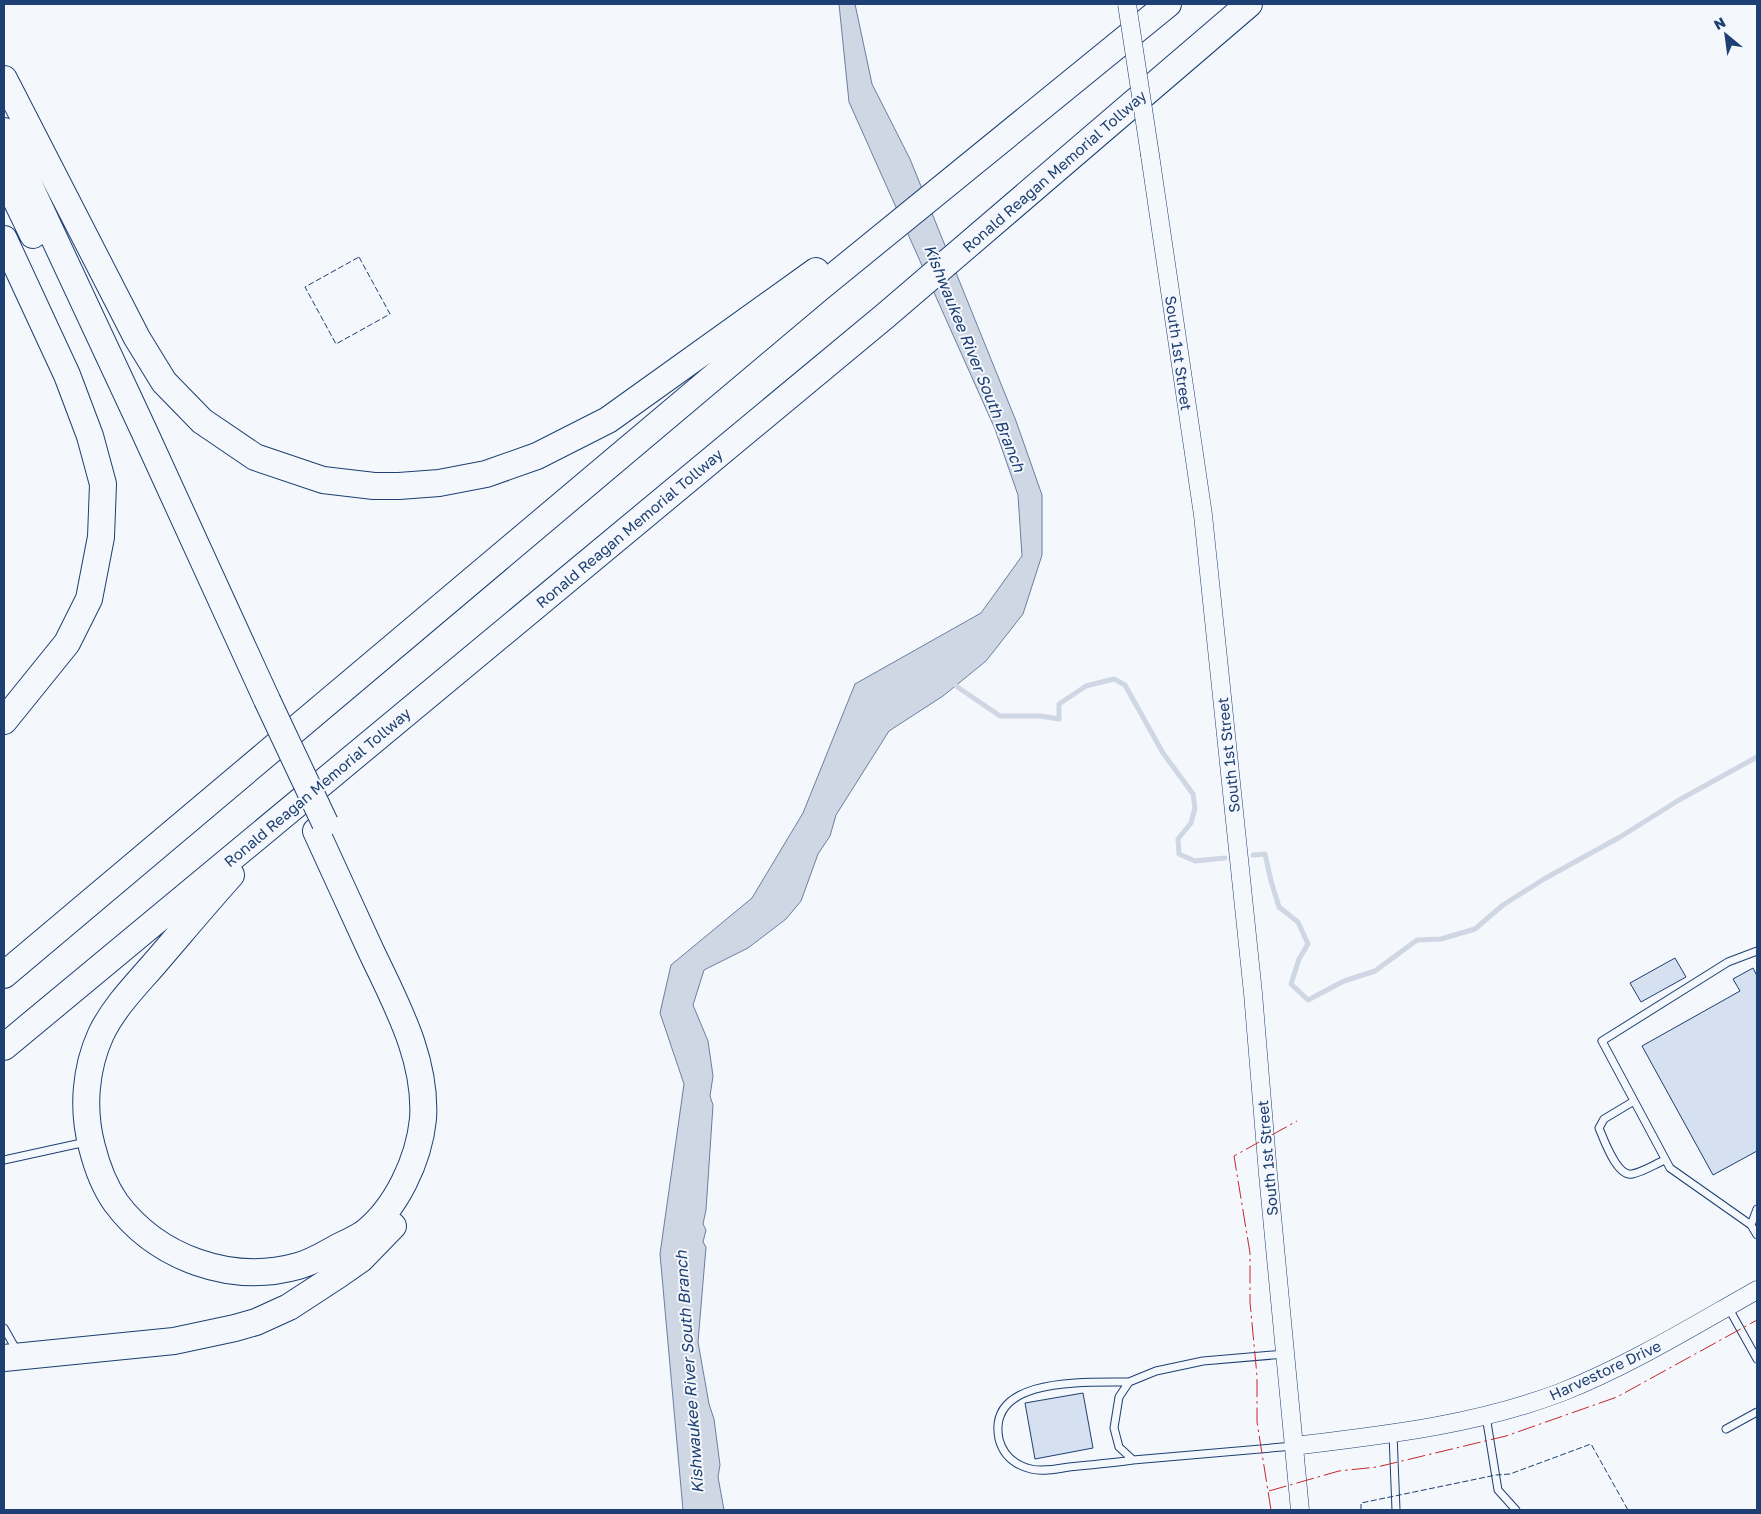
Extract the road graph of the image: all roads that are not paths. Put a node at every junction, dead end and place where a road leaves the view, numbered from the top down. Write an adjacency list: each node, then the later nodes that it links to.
1 (1127, 4): 26 (street, South 1st Street, bridge)
2 (1168, 4): 8 (highway)
3 (1249, 4): 11 (highway, Ronald Reagan Memorial Tollway)
4 (4, 79): 8 (highway)
5 (4, 131): 9 (highway)
6 (4, 175): 9 (highway)
7 (4, 239): 10 (highway)
8 (873, 240): 14 (highway)
9 (263, 705): 12 (highway)
10 (4, 720)
11 (276, 821): 15 (highway, Ronald Reagan Memorial Tollway); 17 (highway)
12 (320, 827): 17 (highway); 28 (highway)
13 (1757, 951): 16 (lane)
14 (4, 975)
15 (4, 1047)
16 (1634, 1101): 19 (lane); 19 (lane)
17 (90, 1141): 18 (lane)
18 (4, 1160)
19 (1665, 1160): 21 (lane)
20 (1757, 1209): 21 (lane)
21 (1751, 1225): 22 (lane)
22 (1757, 1235)
23 (1757, 1290): 24 (street, Harvestore Drive)
24 (1727, 1306): 27 (lane); 31 (street, Harvestore Drive)
25 (4, 1328): 28 (lane)
26 (1285, 1354): 29 (lane); 34 (street, South 1st Street)
27 (1757, 1356)
28 (12, 1357)
29 (1129, 1382): 35 (lane); 35 (lane)
30 (1757, 1412): 32 (lane)
31 (1486, 1416): 33 (street, Harvestore Drive); 38 (lane)
32 (1726, 1429)
33 (1394, 1434): 34 (street, Harvestore Drive); 37 (lane)
34 (1294, 1446): 35 (lane); 36 (street, South 1st Street)
35 (1133, 1460)
36 (1300, 1510)
37 (1396, 1510)
38 (1516, 1510)

